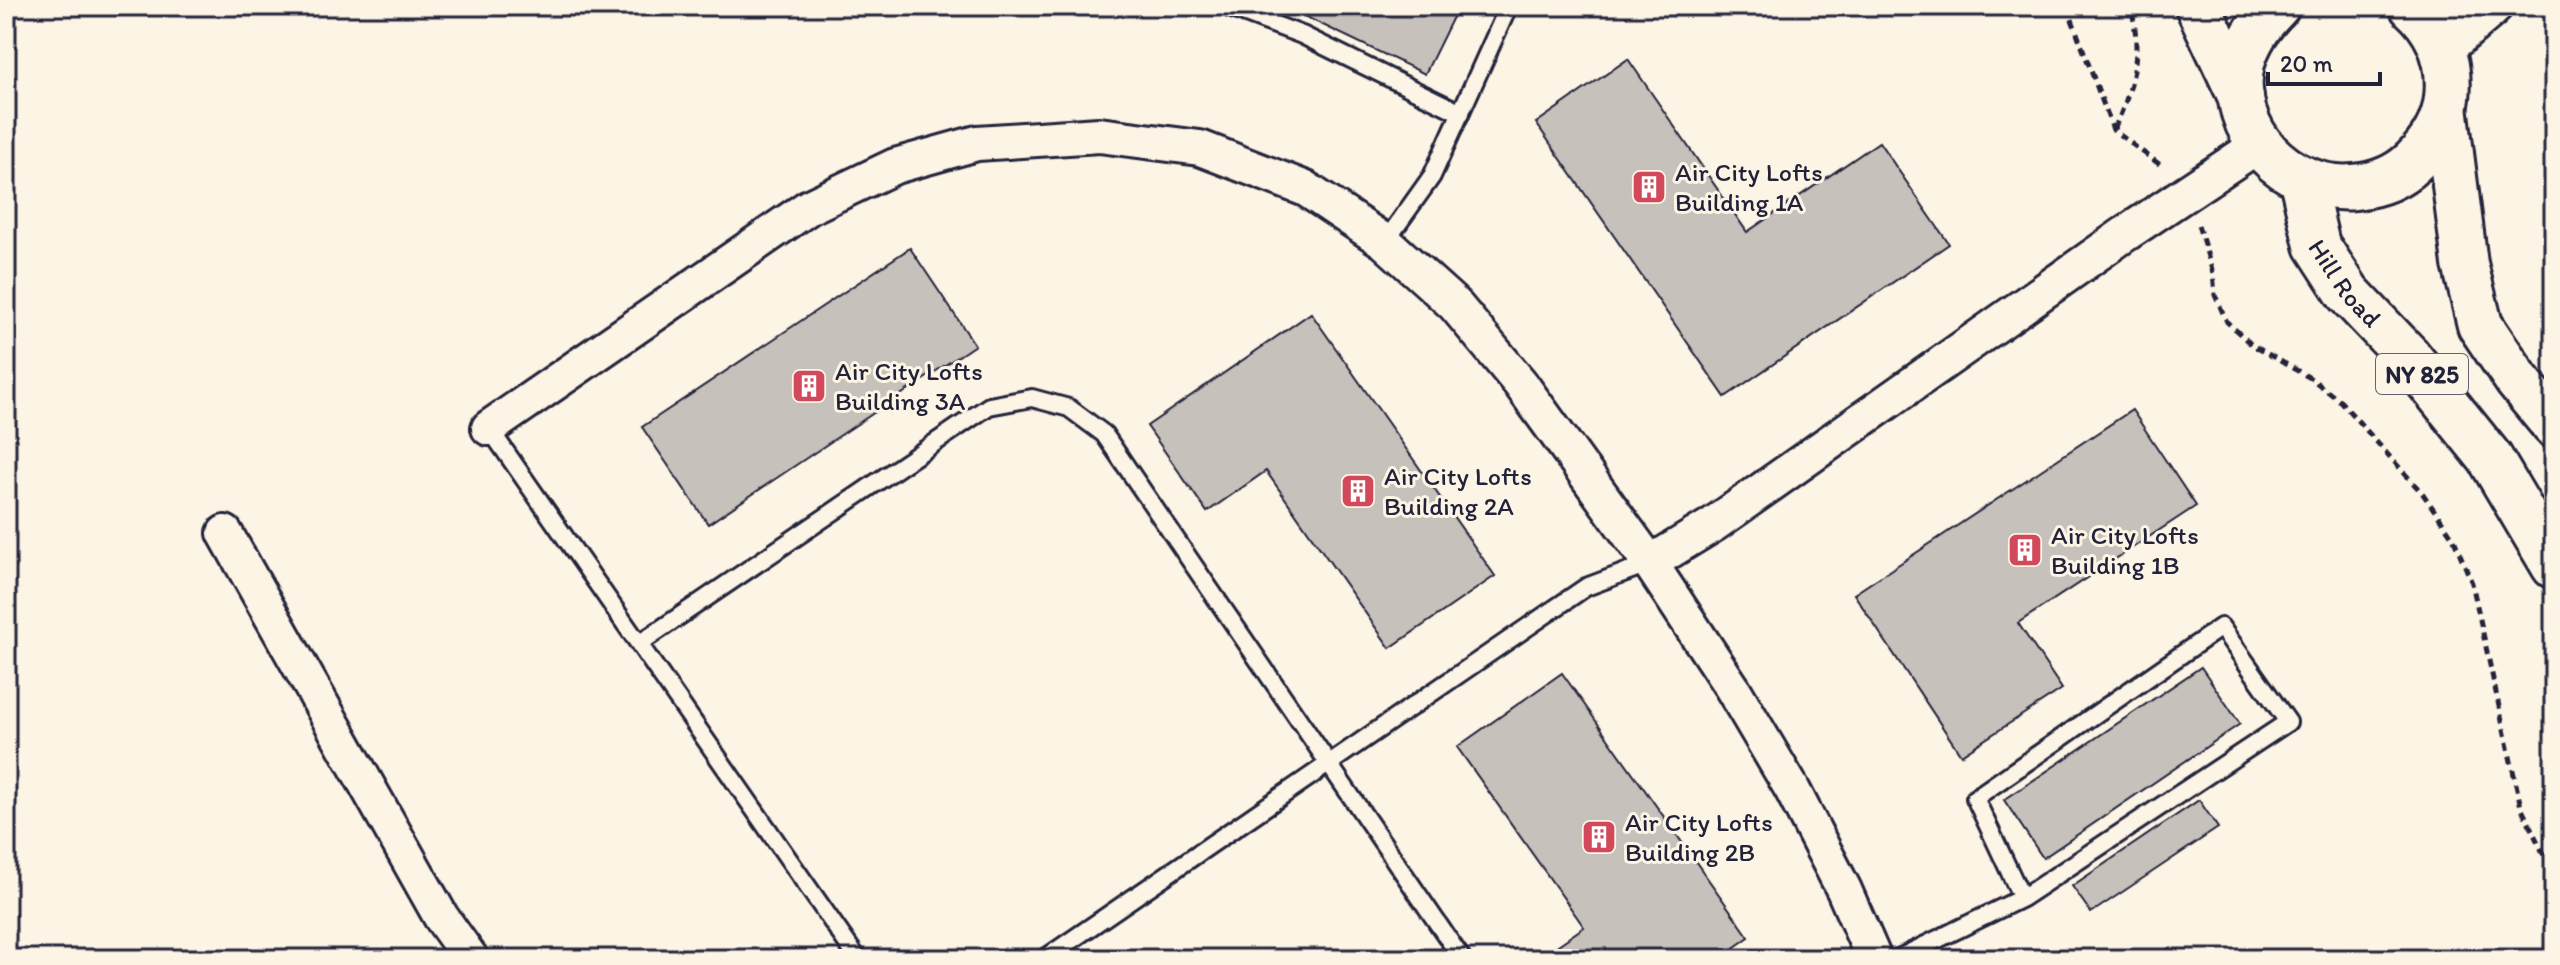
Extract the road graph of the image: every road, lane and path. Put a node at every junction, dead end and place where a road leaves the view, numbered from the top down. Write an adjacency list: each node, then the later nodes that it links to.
1 (1224, 6): 11 (lane)
2 (1493, 6): 11 (lane)
3 (2067, 6): 13 (path)
4 (2131, 6): 13 (path)
5 (2198, 6): 10 (main road)
6 (2277, 6): 10 (main road)
7 (2412, 6): 9 (main road, NY 825)
8 (2489, 6): 9 (main road)
9 (2442, 46): 12 (main road, NY 825)
10 (2241, 97): 14 (main road)
11 (1461, 113): 17 (lane)
12 (2446, 114): 15 (main road); 18 (main road, NY 825)
13 (2113, 130): 16 (path)
14 (2260, 144): 15 (main road); 16 (street)
15 (2302, 180): 22 (main road, Hill Road / NY 825)
16 (2188, 191): 21 (street); 25 (path)
17 (1385, 242): 19 (street); 21 (street)
18 (2554, 425)
19 (489, 428): 23 (lane)
20 (225, 533): 27 (street)
21 (1650, 563): 24 (lane); 33 (street)
22 (2554, 566)
23 (640, 643): 24 (lane); 30 (lane)
24 (1328, 763): 31 (lane); 32 (lane)
25 (2554, 876)
26 (2022, 898): 26 (lane); 34 (lane)
27 (441, 917): 28 (street); 29 (street)
28 (446, 959)
29 (471, 959)
30 (858, 959)
31 (1044, 959)
32 (1462, 959)
33 (1874, 959)
34 (1897, 959)

